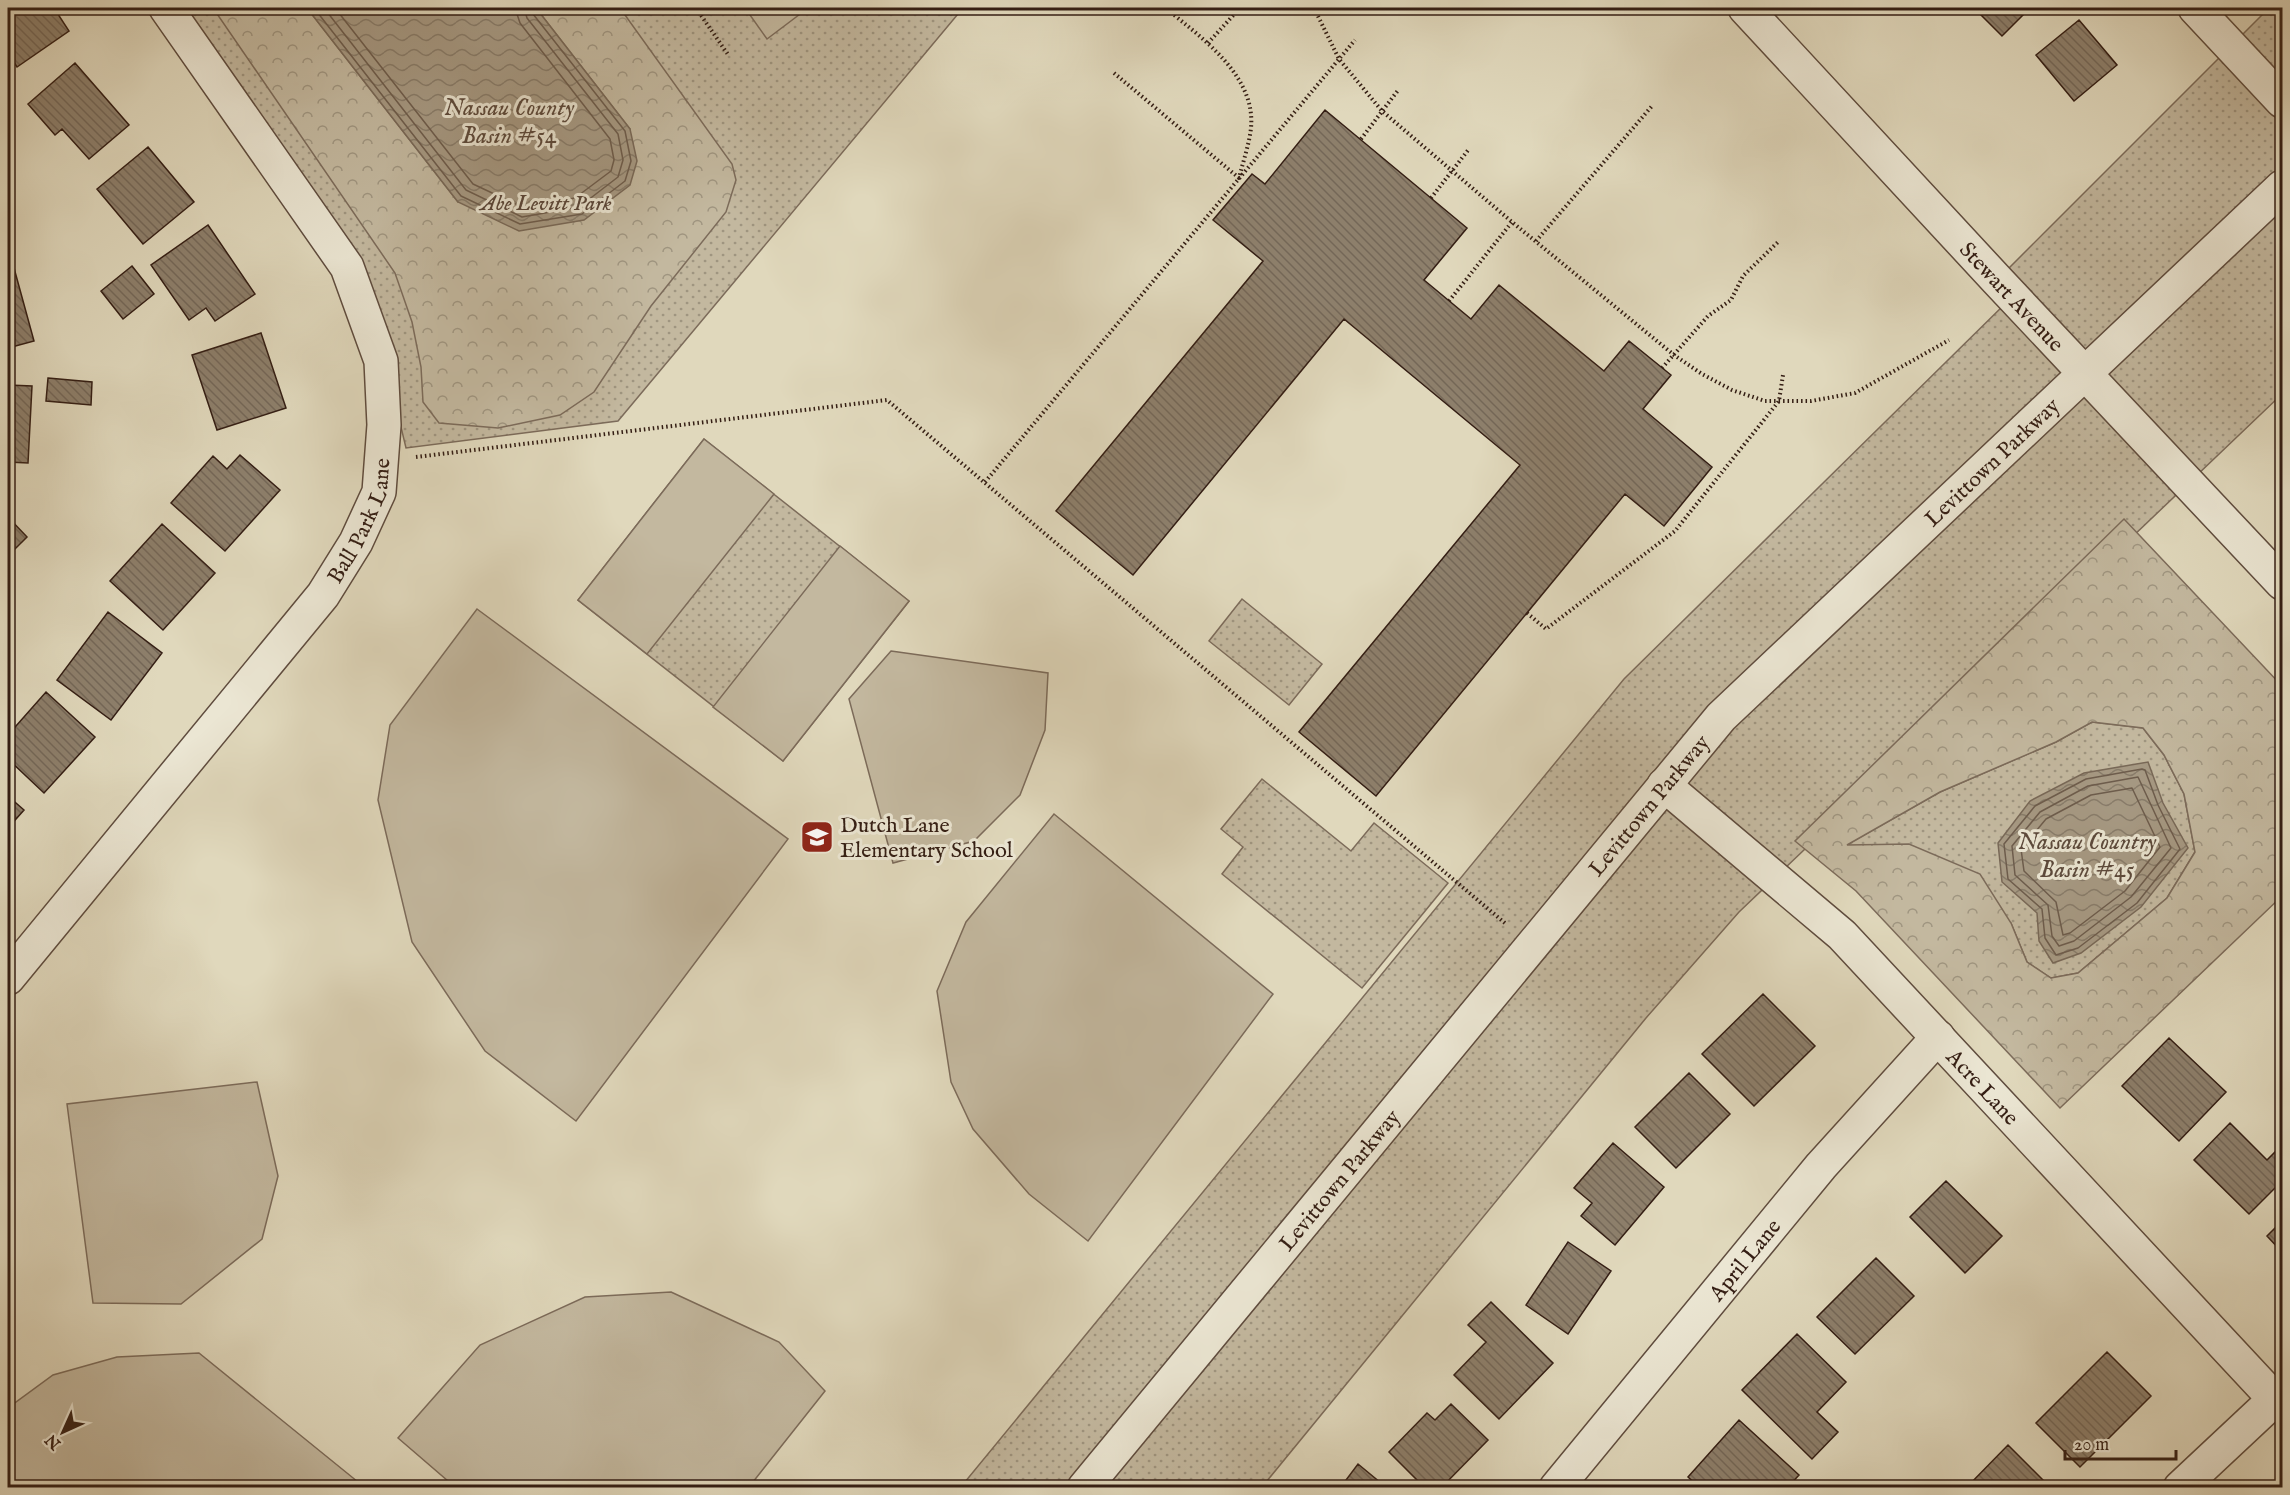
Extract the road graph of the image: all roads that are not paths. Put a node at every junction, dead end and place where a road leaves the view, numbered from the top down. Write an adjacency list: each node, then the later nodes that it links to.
1 (166, 8): 9 (street, Ball Park Lane)
2 (1746, 8): 6 (street, Stewart Avenue)
3 (2195, 8): 4 (street)
4 (2283, 101)
5 (2283, 186): 6 (street, Levittown Parkway)
6 (2086, 372): 7 (street, Stewart Avenue); 8 (street, Levittown Parkway)
7 (2283, 583)
8 (1664, 785): 10 (street, Acre Lane); 12 (street, Levittown Parkway)
9 (8, 978)
10 (1938, 1037): 11 (street, Acre Lane); 13 (street, April Lane)
11 (2279, 1403): 14 (street)
12 (1084, 1488)
13 (1556, 1488)
14 (2180, 1488)

